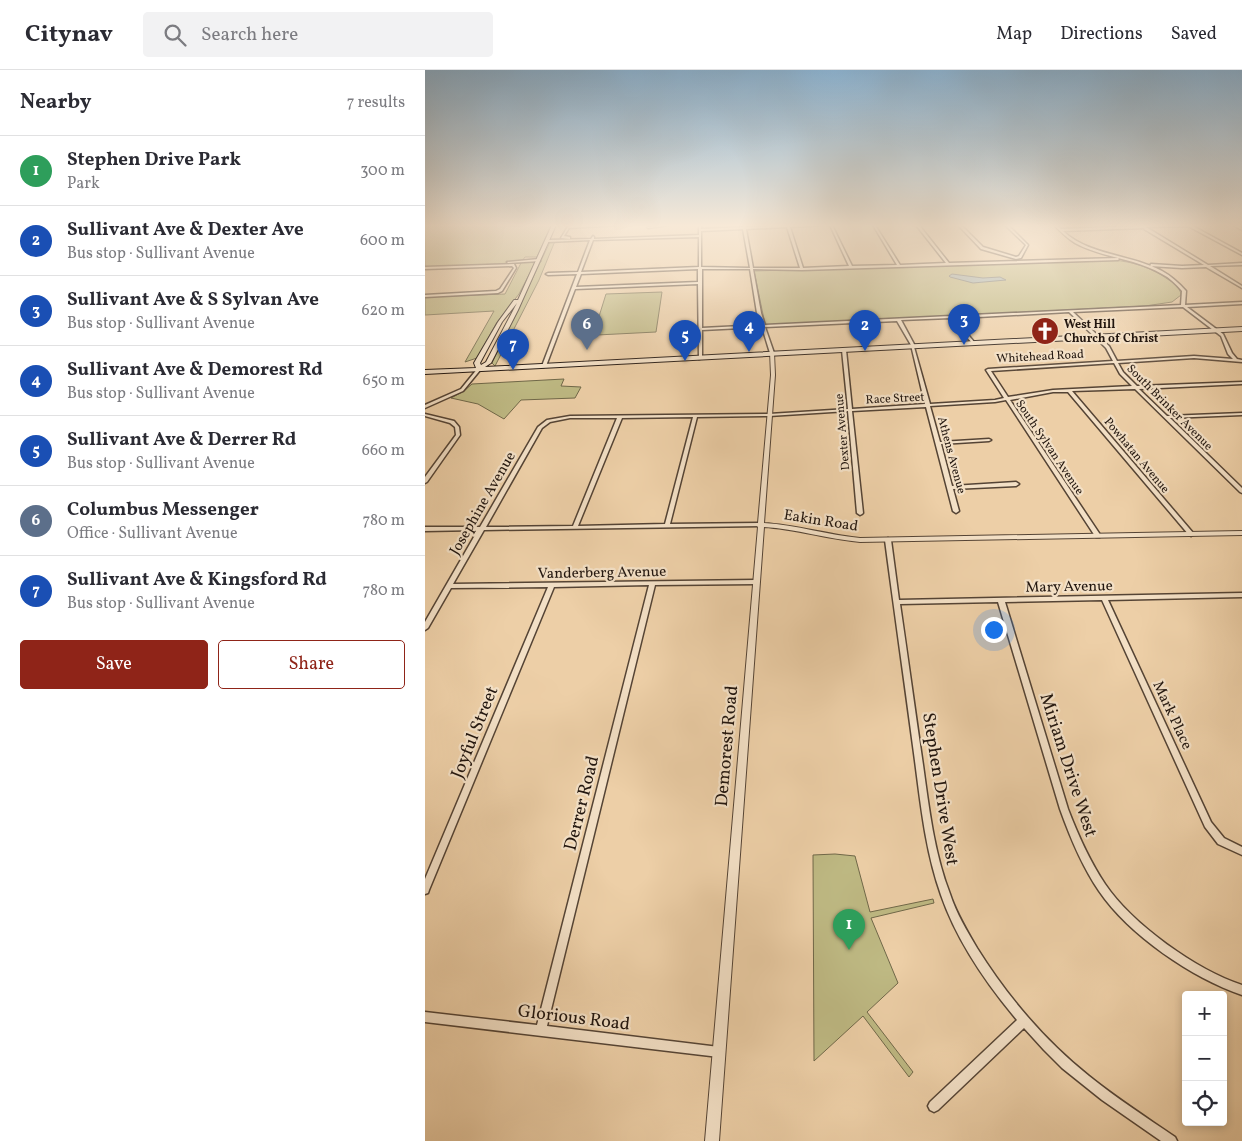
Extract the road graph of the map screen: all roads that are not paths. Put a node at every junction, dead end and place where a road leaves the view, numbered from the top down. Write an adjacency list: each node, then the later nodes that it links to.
1 (511, 275): 12 (street)
2 (532, 275): 11 (main road)
3 (579, 275): 10 (street)
4 (700, 275): 8 (street)
5 (752, 275): 18 (street)
6 (1163, 275): 14 (street)
7 (1222, 275): 9 (street)
8 (700, 283): 10 (street); 19 (street)
9 (1242, 287)
10 (574, 288): 32 (street)
11 (523, 294): 33 (main road); 33 (main road)
12 (425, 296)
13 (1242, 303): 14 (street)
14 (1183, 305): 15 (street); 21 (street)
15 (1070, 311): 16 (street); 22 (street, South Brinker Avenue)
16 (955, 316): 17 (street); 23 (street)
17 (898, 319): 18 (street); 24 (street, Athens Avenue)
18 (763, 326): 19 (street); 26 (street)
19 (700, 329): 27 (street)
20 (1242, 329): 21 (main road)
21 (1218, 330): 22 (main road); 28 (street)
22 (1096, 336): 23 (main road); 30 (street, South Brinker Avenue)
23 (973, 343): 24 (main road)
24 (913, 346): 25 (main road); 40 (street, Athens Avenue)
25 (844, 350): 26 (main road); 42 (street, Dexter Avenue)
26 (772, 354): 27 (main road); 45 (street, Demorest Road)
27 (700, 358): 32 (main road)
28 (1235, 360): 29 (street, Whitehead Road); 30 (street, Whitehead Road); 31 (street)
29 (1242, 361)
30 (1116, 362): 34 (street, Whitehead Road); 37 (street, South Brinker Avenue)
31 (1242, 365)
32 (544, 366): 33 (main road)
33 (479, 369): 35 (main road); 41 (street)
34 (990, 369): 39 (street, South Sylvan Avenue)
35 (425, 372)
36 (1242, 383): 37 (street, Race Street)
37 (1136, 387): 38 (street, Race Street); 48 (street, South Brinker Avenue)
38 (1069, 390): 39 (street, Race Street); 64 (street, Powhatan Avenue)
39 (1006, 400): 40 (street, Race Street); 65 (street, South Sylvan Avenue)
40 (929, 406): 42 (street, Race Street); 51 (street, Athens Avenue)
41 (425, 407)
42 (850, 410): 45 (street, Race Street); 57 (street, Dexter Avenue)
43 (1242, 414): 48 (street)
44 (425, 415): 52 (street)
45 (769, 415): 46 (street, Race Street); 58 (street, Demorest Road)
46 (695, 416): 47 (street, Race Street); 59 (street)
47 (620, 417): 49 (street, Race Street); 60 (street)
48 (1166, 417): 55 (street, South Brinker Avenue)
49 (549, 421): 62 (street, Josephine Avenue)
50 (989, 440): 51 (street)
51 (939, 443): 54 (street, Athens Avenue)
52 (425, 481)
53 (1016, 484): 54 (street)
54 (951, 488): 56 (street, Athens Avenue)
55 (1242, 492)
56 (956, 511)
57 (860, 513)
58 (759, 525): 59 (street, Eakin Road); 66 (street, Eakin Road); 67 (street, Demorest Road)
59 (667, 526): 60 (street, Eakin Road)
60 (575, 527): 62 (street, Eakin Road)
61 (425, 529): 62 (street, Eakin Road)
62 (482, 529): 70 (street, Josephine Avenue)
63 (1242, 533): 64 (street, Eakin Road)
64 (1191, 534): 65 (street, Eakin Road)
65 (1098, 536): 66 (street, Eakin Road)
66 (888, 540): 74 (street, Stephen Drive West)
67 (757, 582): 68 (street, Vanderberg Avenue); 82 (street, Demorest Road)
68 (653, 583): 69 (street, Vanderberg Avenue); 81 (street, Derrer Road)
69 (552, 585): 70 (street, Vanderberg Avenue); 77 (street, Joyful Street)
70 (449, 586): 75 (street, Josephine Avenue)
71 (1242, 595): 72 (street, Mary Avenue)
72 (1104, 598): 73 (street, Mary Avenue); 76 (street, Mark Place)
73 (1001, 600): 74 (street, Mary Avenue); 78 (street, Miriam Drive West)
74 (897, 602): 80 (street, Stephen Drive West)
75 (425, 628)
76 (1242, 851)
77 (425, 890)
78 (1242, 990)
79 (425, 1017): 81 (street, Glorious Road)
80 (1024, 1022): 83 (street); 85 (street, Stephen Drive West)
81 (541, 1031): 82 (street, Glorious Road)
82 (719, 1052): 84 (street, Demorest Road)
83 (933, 1106)
84 (712, 1141)
85 (1171, 1141)

